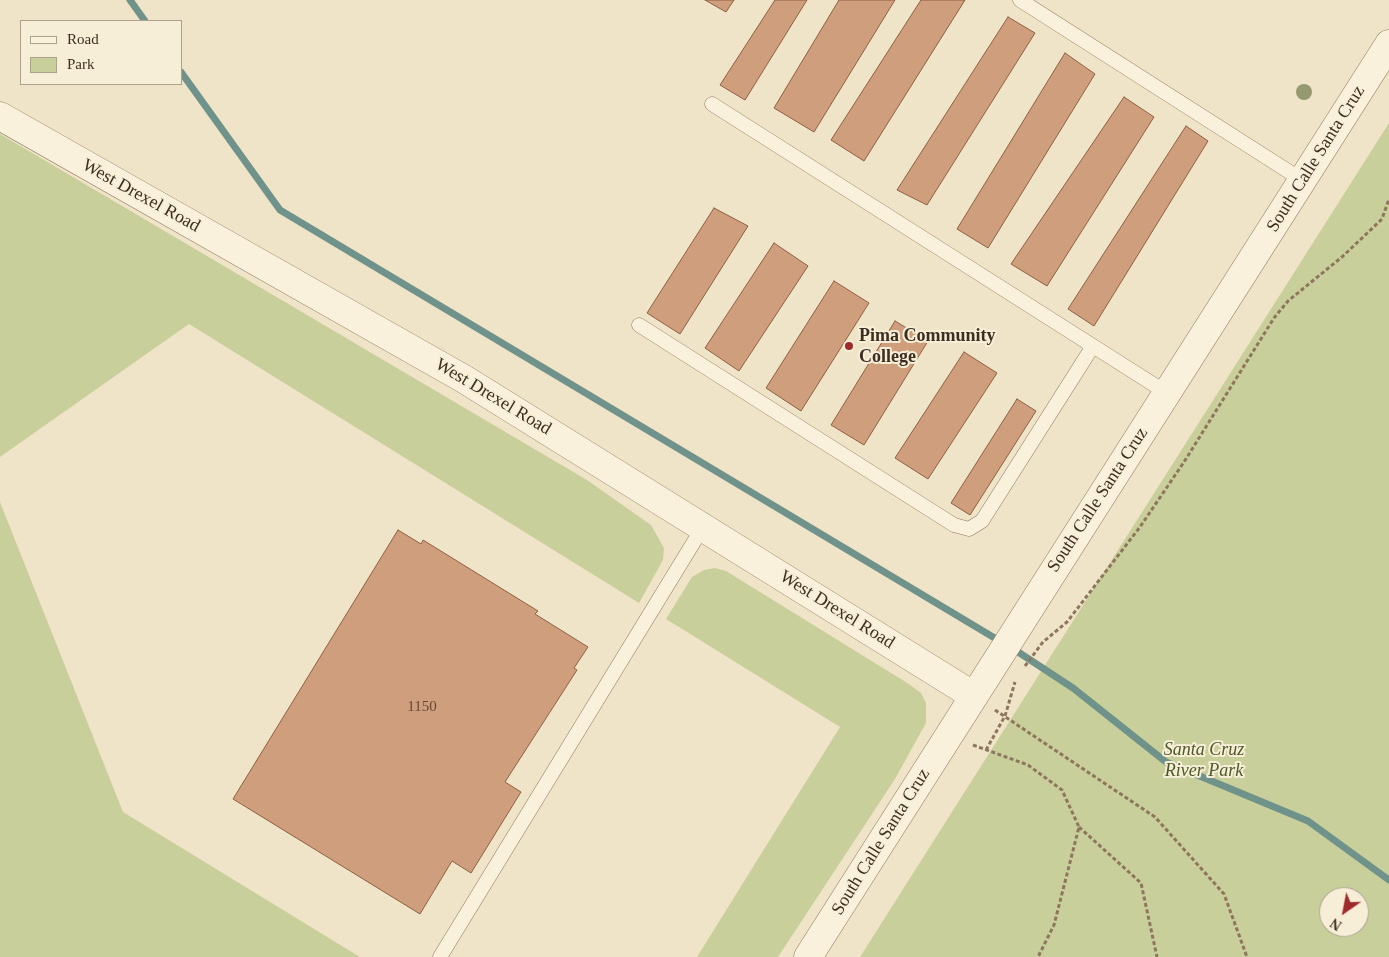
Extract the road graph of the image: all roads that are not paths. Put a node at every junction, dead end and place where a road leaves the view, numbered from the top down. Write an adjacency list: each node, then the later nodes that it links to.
1 (1020, 0): 5 (lane)
2 (1389, 44): 5 (street, South Calle Santa Cruz)
3 (712, 104): 7 (lane)
4 (0, 116): 9 (street, West Drexel Road)
5 (1302, 180): 8 (street, South Calle Santa Cruz)
6 (639, 325): 7 (lane)
7 (1093, 346): 8 (lane)
8 (1167, 393): 10 (street, South Calle Santa Cruz)
9 (703, 527): 10 (street, West Drexel Road); 11 (lane)
10 (974, 696): 12 (street, South Calle Santa Cruz)
11 (440, 957)
12 (808, 957)

